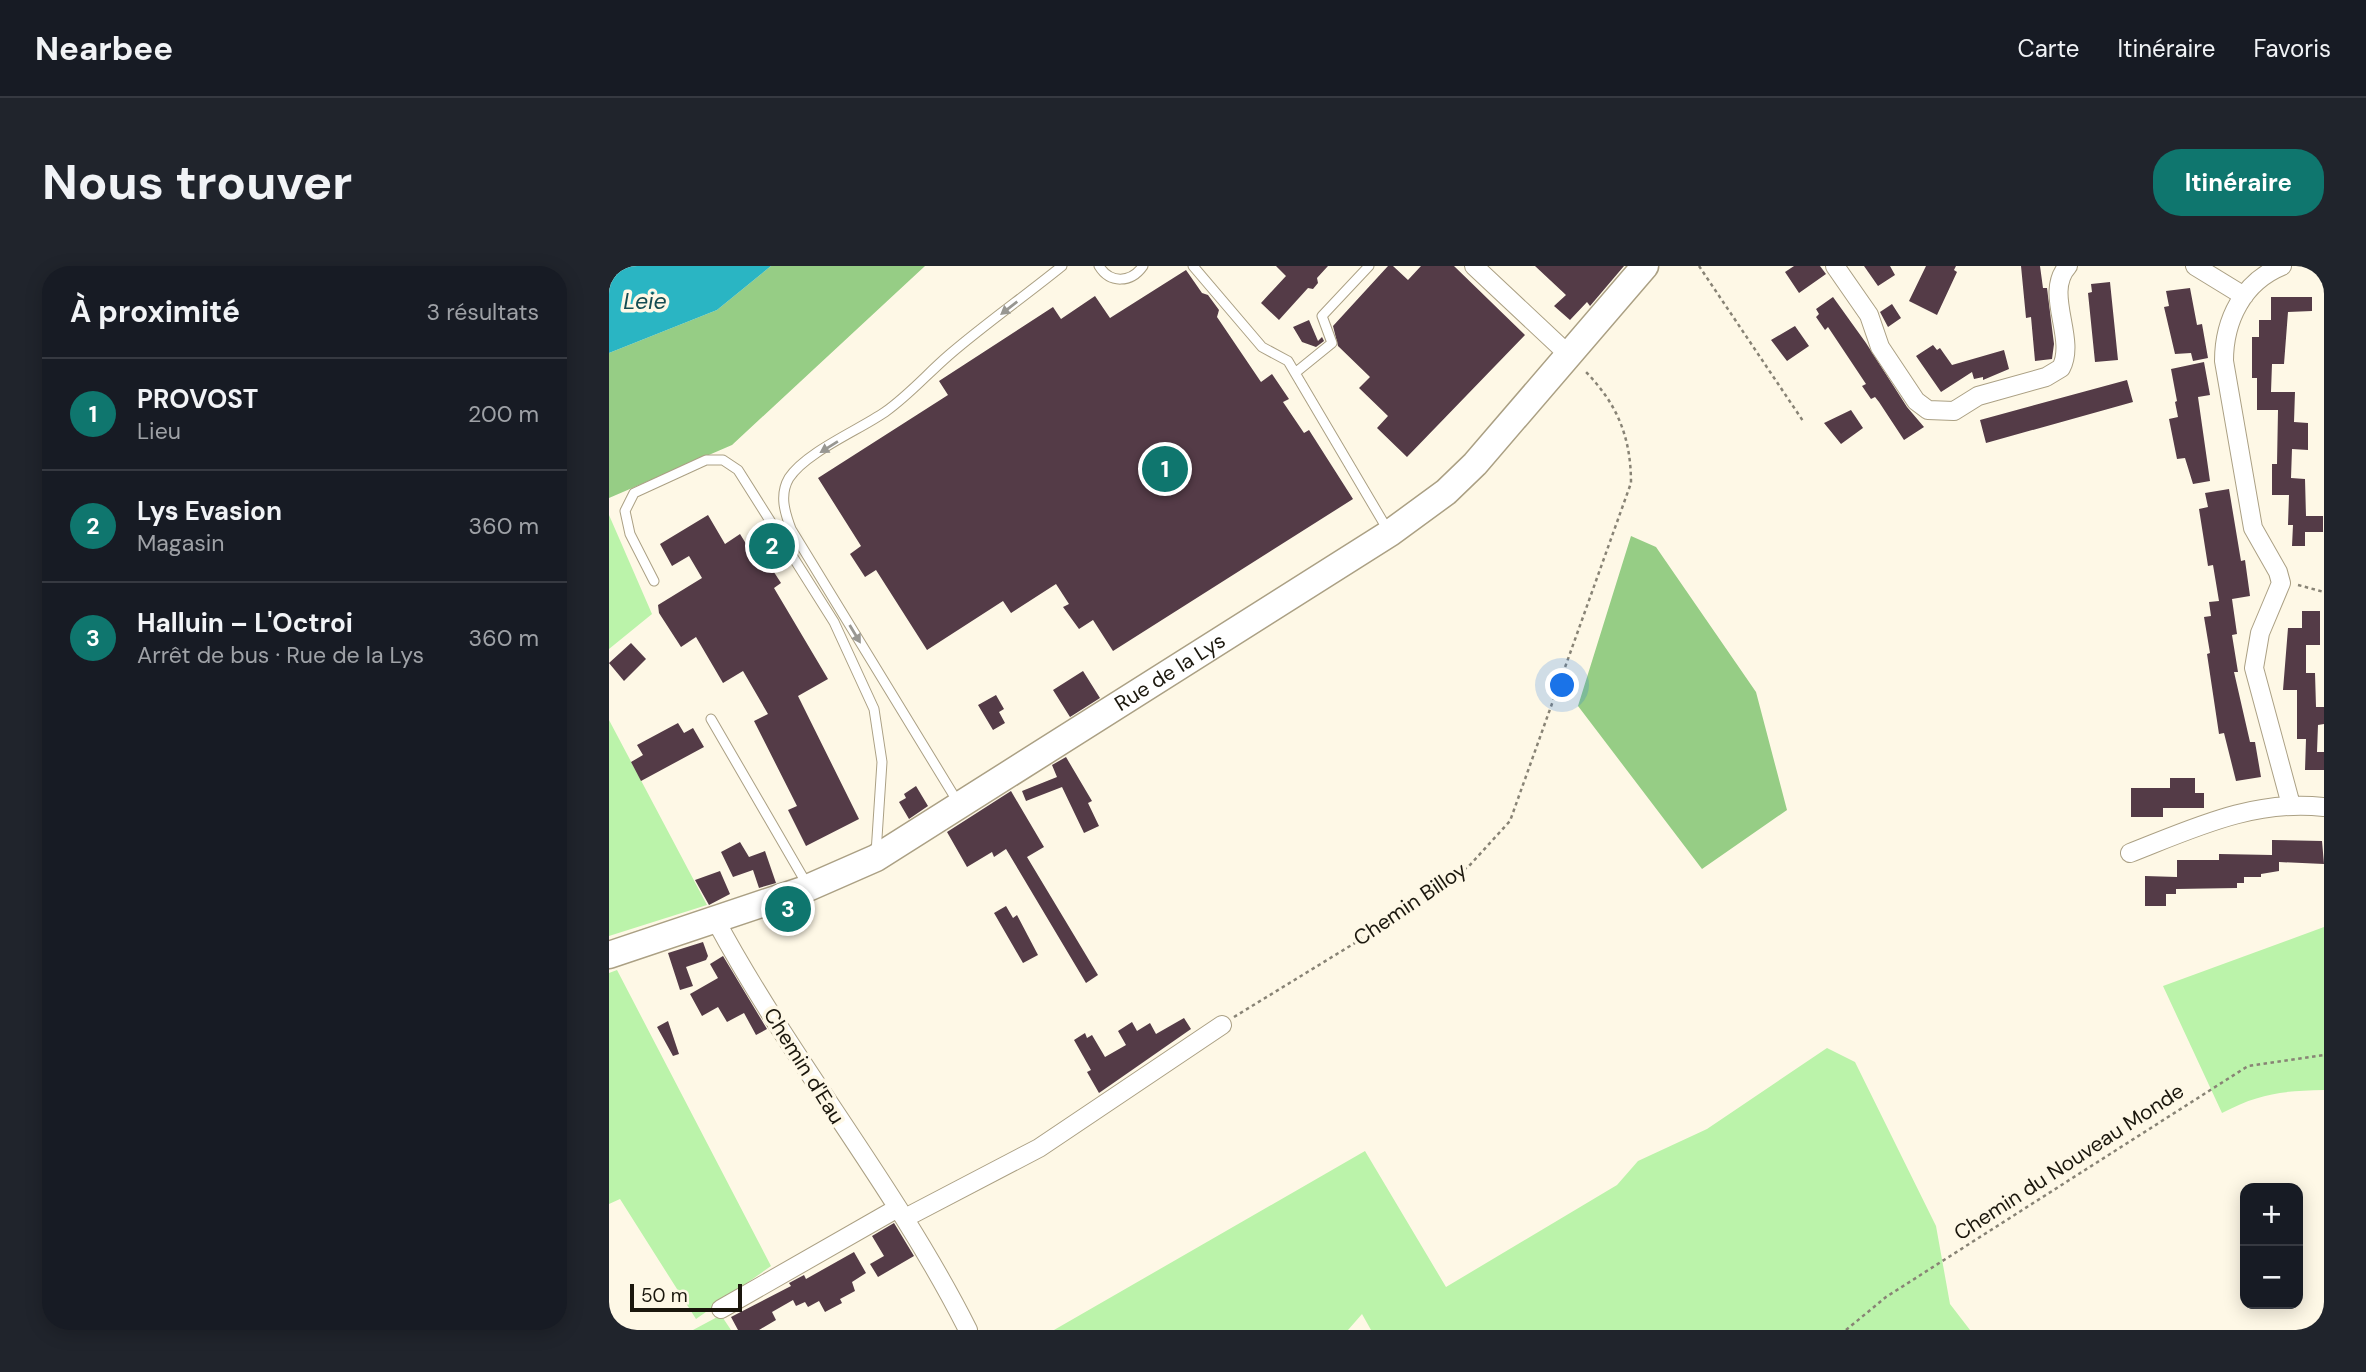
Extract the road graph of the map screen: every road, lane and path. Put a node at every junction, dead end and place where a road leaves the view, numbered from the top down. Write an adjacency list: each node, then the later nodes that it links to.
1 (1062, 266): 23 (lane, one-way to 23)
2 (1098, 266): 3 (lane)
3 (1143, 266)
4 (1193, 266): 15 (lane)
5 (1369, 266): 15 (lane)
6 (1474, 266): 14 (street)
7 (1646, 266): 14 (main road, Rue de la Lys)
8 (1699, 266): 16 (path)
9 (1835, 266): 10 (street)
10 (2068, 266)
11 (2195, 266): 13 (street)
12 (2282, 266): 13 (street)
13 (2243, 296): 19 (street)
14 (1570, 356): 17 (main road, Rue de la Lys); 30 (path, Chemin Billoy)
15 (1295, 373): 17 (lane)
16 (1803, 421)
17 (1390, 533): 23 (main road, Rue de la Lys)
18 (654, 581): 26 (lane)
19 (2281, 583): 20 (path); 22 (street)
20 (2324, 592)
21 (711, 719): 27 (lane)
22 (2291, 804): 24 (street); 25 (street)
23 (960, 807): 26 (main road, Rue de la Lys)
24 (2324, 807)
25 (2130, 853)
26 (876, 858): 27 (main road, Rue de la Lys)
27 (809, 888): 28 (main road, Rue de la Lys)
28 (716, 920): 29 (main road, Rue de la Lys); 32 (street, Chemin d'Eau)
29 (609, 955)
30 (1222, 1025): 32 (street)
31 (2324, 1055): 35 (path, Chemin du Nouveau Monde)
32 (900, 1214): 33 (street); 34 (street, Chemin d'Eau)
33 (721, 1309)
34 (968, 1330)
35 (1846, 1330)

